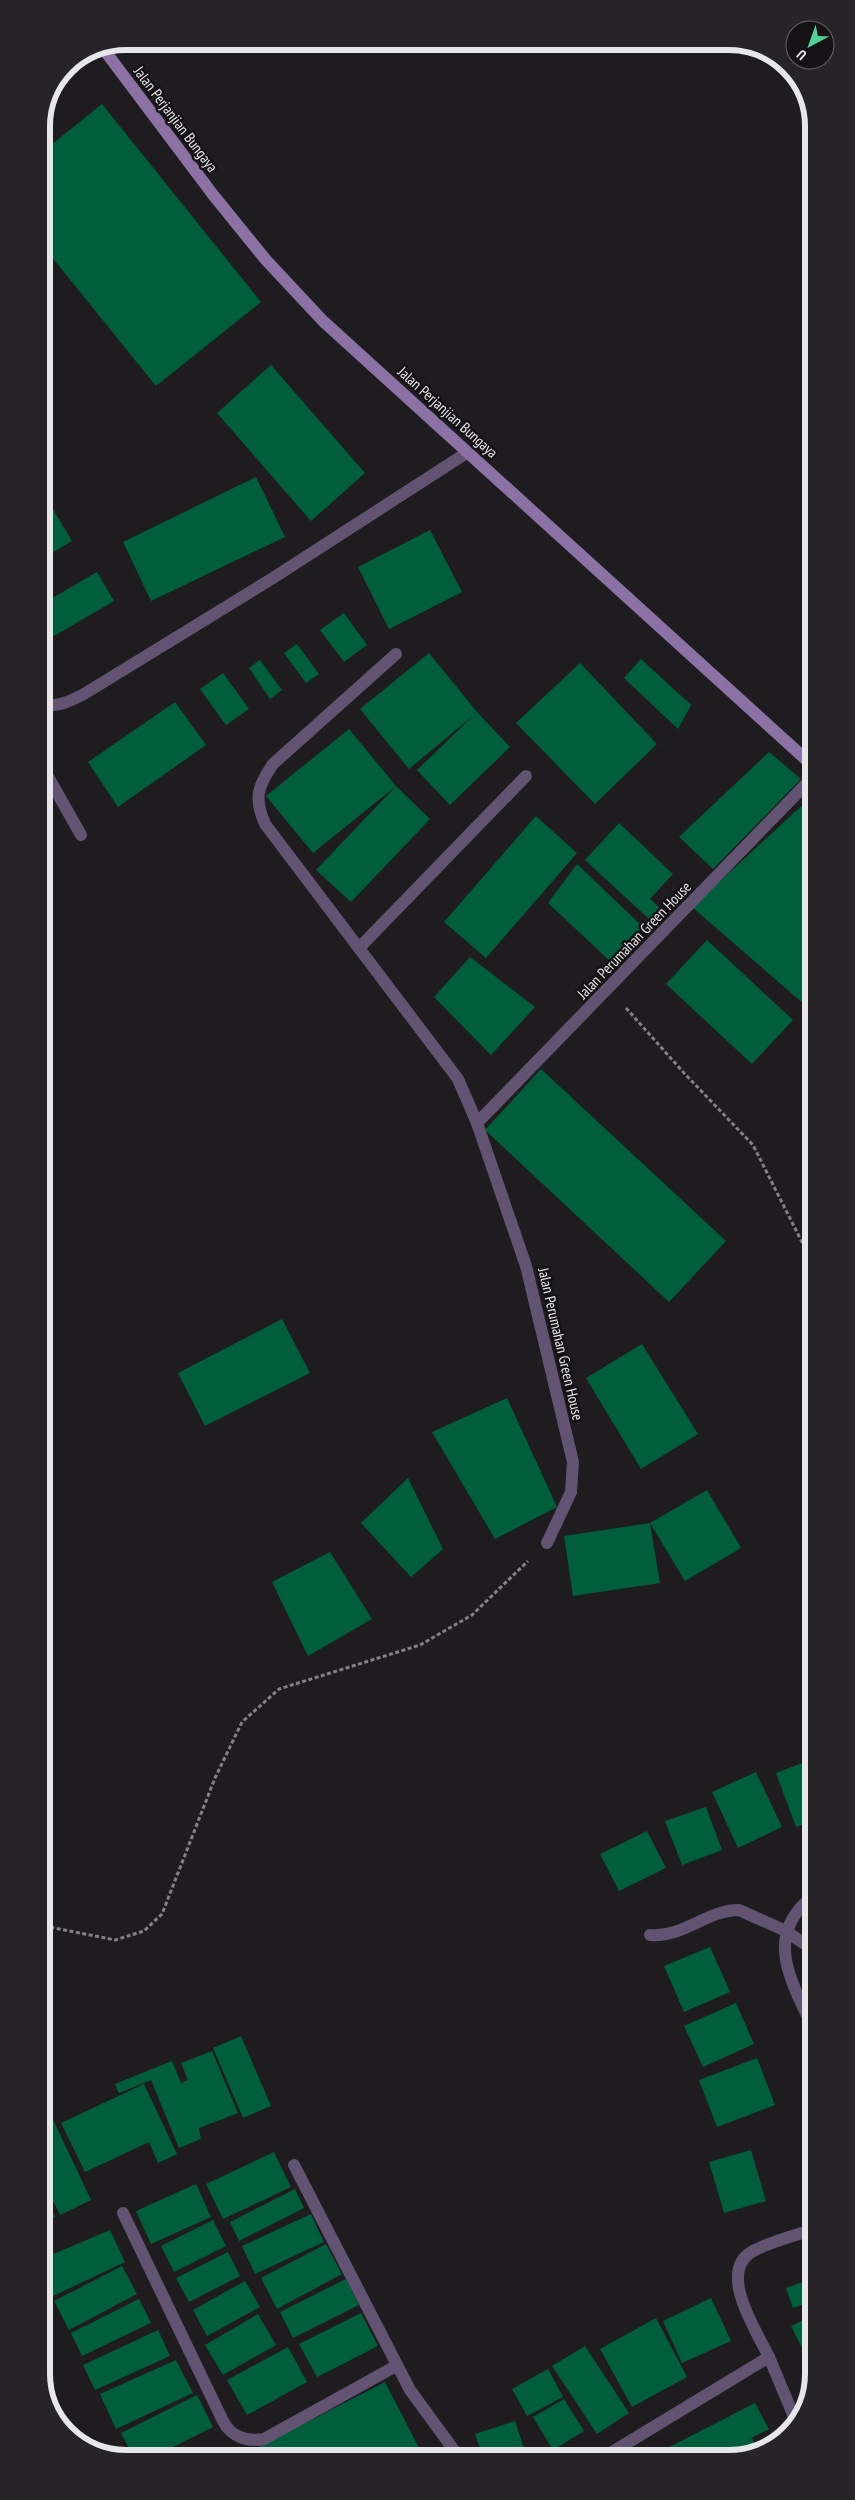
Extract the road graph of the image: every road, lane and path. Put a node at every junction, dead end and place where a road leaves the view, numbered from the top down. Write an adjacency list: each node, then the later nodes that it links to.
1 (106, 53): 2 (main road, Jalan Perjanjian Bungaya)
2 (468, 452): 4 (street); 5 (main road, Jalan Perjanjian Bungaya)
3 (396, 654): 10 (street, Jalan Perumahan Green House)
4 (50, 706)
5 (805, 759)
6 (526, 776): 10 (street)
7 (50, 780): 9 (street)
8 (805, 785): 11 (street, Jalan Perumahan Green House)
9 (81, 835)
10 (359, 948): 12 (street, Jalan Perumahan Green House)
11 (609, 989): 12 (street, Jalan Perumahan Green House); 13 (path)
12 (477, 1123): 14 (street, Jalan Perumahan Green House)
13 (805, 1248)
14 (546, 1543): 16 (path)
15 (805, 1904): 17 (street)
16 (50, 1928)
17 (786, 1931): 18 (street); 19 (street); 20 (street)
18 (650, 1935)
19 (805, 1944)
20 (805, 2010)
21 (294, 2165): 25 (street)
22 (123, 2213): 25 (street)
23 (805, 2232): 24 (street)
24 (769, 2357): 26 (street); 28 (street)
25 (396, 2366): 27 (street)
26 (793, 2414)
27 (453, 2450)
28 (614, 2450)

